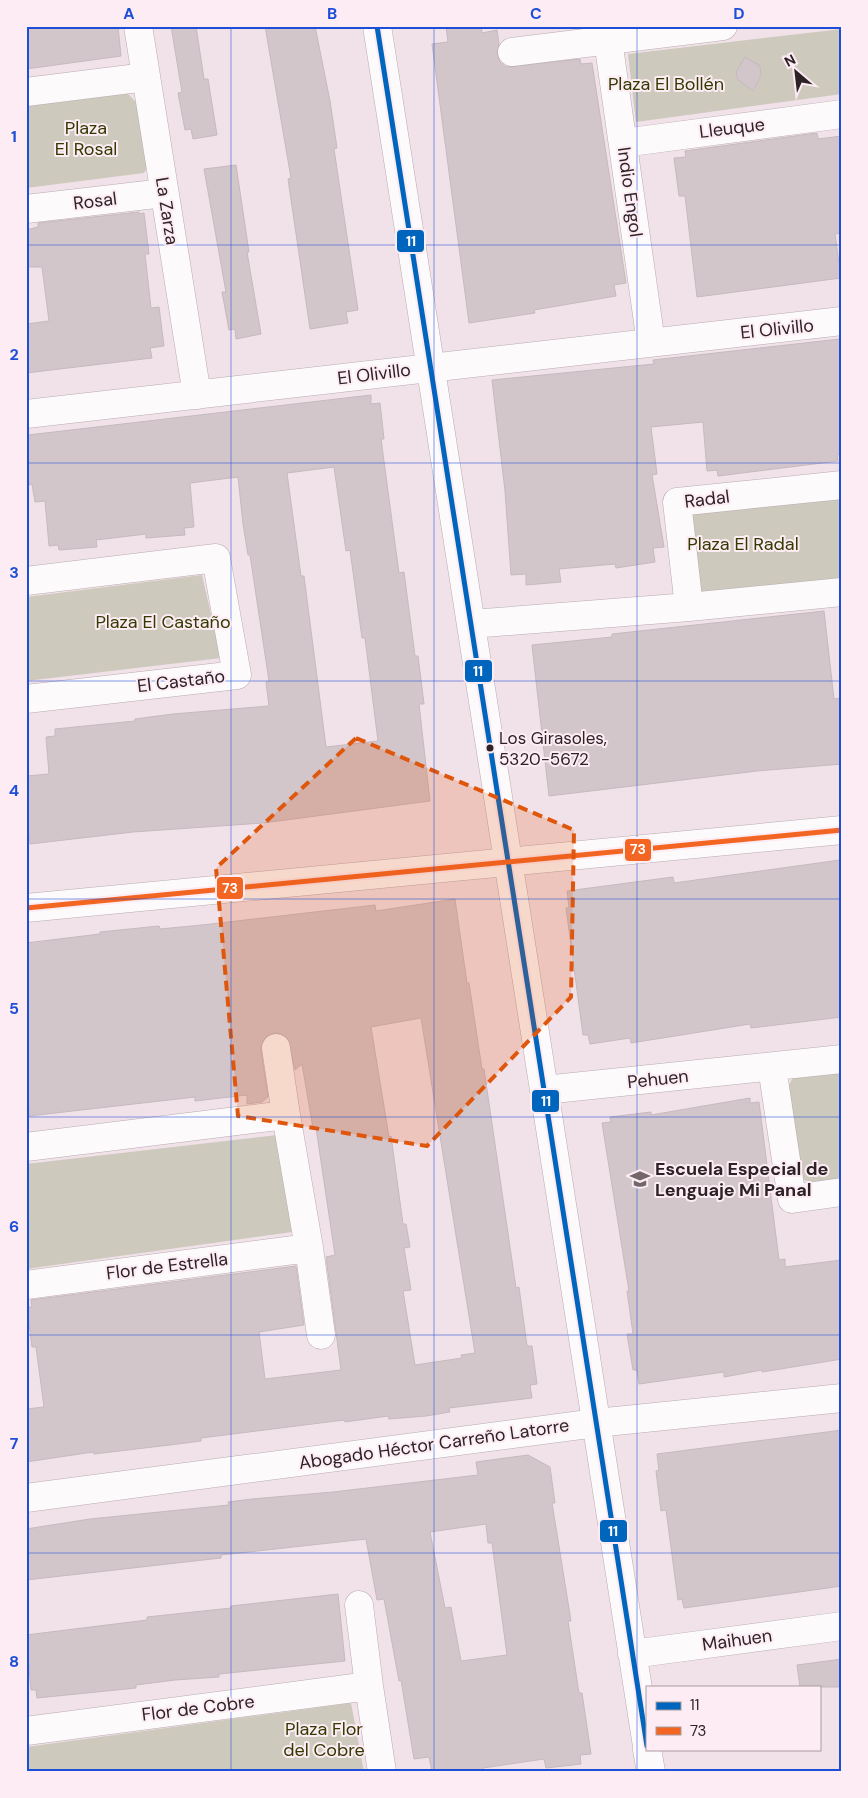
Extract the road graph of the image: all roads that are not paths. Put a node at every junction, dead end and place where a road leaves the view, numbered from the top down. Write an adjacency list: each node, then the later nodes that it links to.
1 (138, 26): 6 (street, La Zarza)
2 (377, 26): 14 (street)
3 (723, 26): 4 (street)
4 (608, 40): 5 (street); 9 (street, Indio Engol)
5 (512, 52)
6 (146, 77): 7 (street); 10 (street, La Zarza)
7 (26, 92)
8 (842, 114): 9 (street, Lleuque)
9 (623, 143): 13 (street, Indio Engol)
10 (164, 193): 11 (street, Rosal); 15 (street, La Zarza)
11 (26, 210)
12 (842, 321): 13 (street, El Olivillo)
13 (651, 343): 14 (street, El Olivillo)
14 (431, 368): 15 (street, El Olivillo); 21 (street)
15 (197, 395): 16 (street, El Olivillo)
16 (26, 414)
17 (842, 485): 20 (street, Radal)
18 (26, 581): 22 (street, El Castaño)
19 (842, 592): 20 (street)
20 (689, 607): 21 (street)
21 (471, 624): 24 (street)
22 (26, 699)
23 (842, 830): 24 (street)
24 (508, 862): 25 (street); 29 (street)
25 (26, 908)
26 (276, 1048): 30 (street)
27 (842, 1059): 28 (street, Pehuen)
28 (772, 1067): 29 (street, Pehuen); 32 (street)
29 (544, 1090): 37 (street)
30 (286, 1115): 31 (street); 33 (street)
31 (26, 1147)
32 (842, 1192)
33 (309, 1248): 34 (street, Flor de Estrella); 35 (street)
34 (26, 1285)
35 (321, 1336)
36 (842, 1398): 37 (street, Abogado Héctor Carreño Latorre)
37 (596, 1423): 38 (street, Abogado Héctor Carreño Latorre); 41 (street)
38 (26, 1498)
39 (359, 1605): 42 (street)
40 (842, 1626): 41 (street, Maihuen)
41 (632, 1654): 44 (street)
42 (369, 1686): 43 (street, Flor de Cobre); 46 (street)
43 (26, 1731)
44 (646, 1742)
45 (647, 1750): 47 (street)
46 (382, 1772)
47 (651, 1772)

